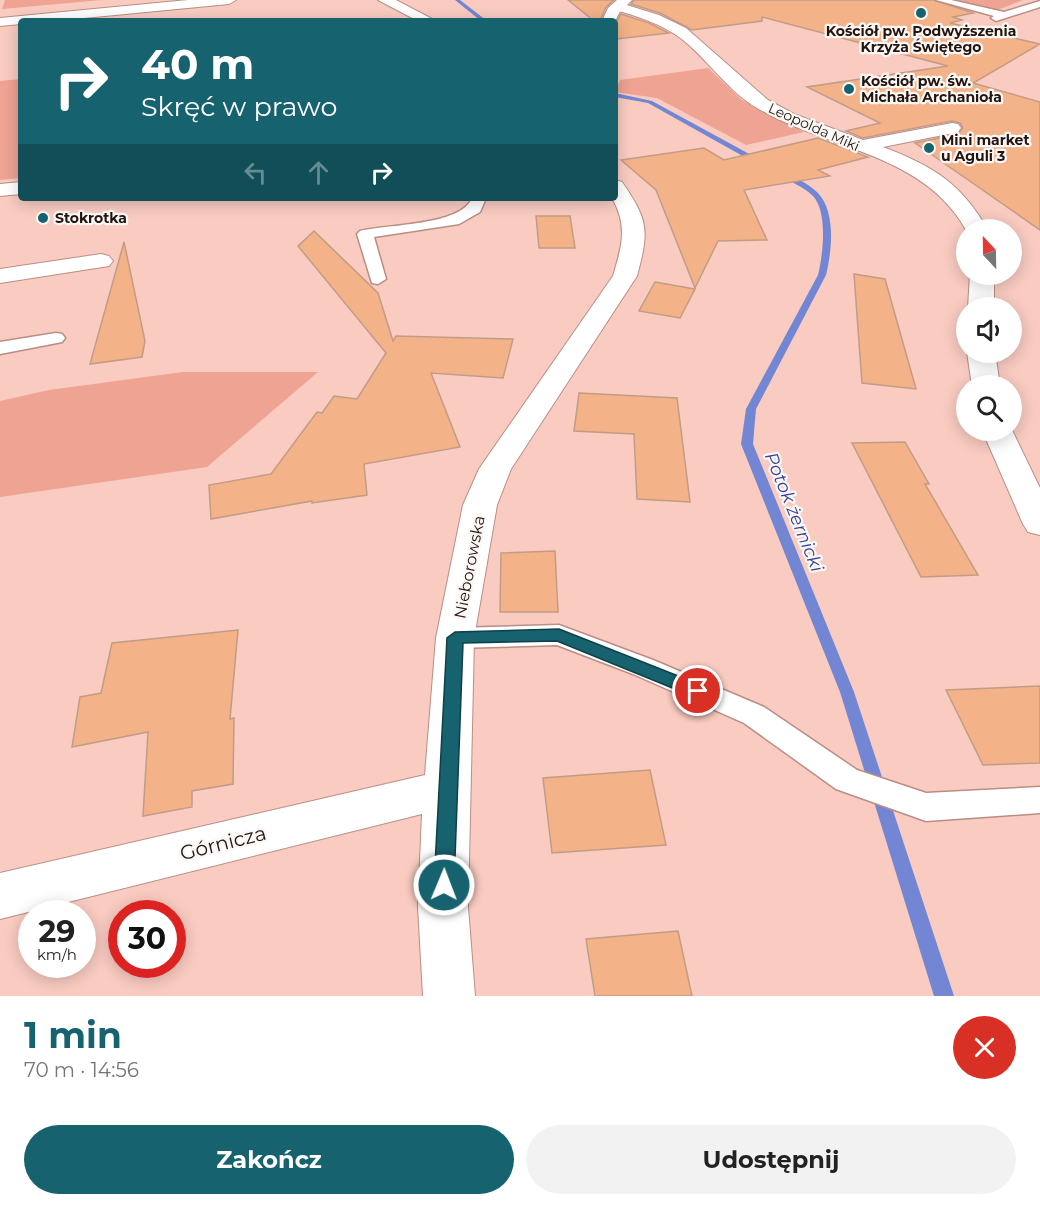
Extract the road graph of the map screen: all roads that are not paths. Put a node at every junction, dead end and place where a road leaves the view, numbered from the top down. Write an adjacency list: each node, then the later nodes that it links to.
1 (229, 0): 6 (street)
2 (386, 0): 7 (street)
3 (940, 0): 5 (lane)
4 (621, 3): 8 (street); 12 (street, Leopolda Miki)
5 (1040, 4)
6 (42, 18)
7 (423, 18)
8 (611, 18)
9 (18, 20): 10 (street)
10 (0, 22)
11 (952, 128): 12 (street)
12 (857, 146): 17 (street, Leopolda Miki)
13 (18, 188): 14 (street)
14 (0, 190)
15 (618, 191): 25 (street, Nieborowska)
16 (478, 201): 20 (lane)
17 (970, 219)
18 (101, 261): 19 (street)
19 (0, 276)
20 (378, 279)
21 (56, 338): 22 (lane)
22 (0, 348)
23 (1003, 441): 24 (street)
24 (1040, 524)
25 (455, 638): 26 (street, Nieborowska); 27 (lane)
26 (447, 789): 28 (street, Górnicza); 29 (street, Nieborowska)
27 (1040, 800)
28 (0, 896)
29 (449, 996)

